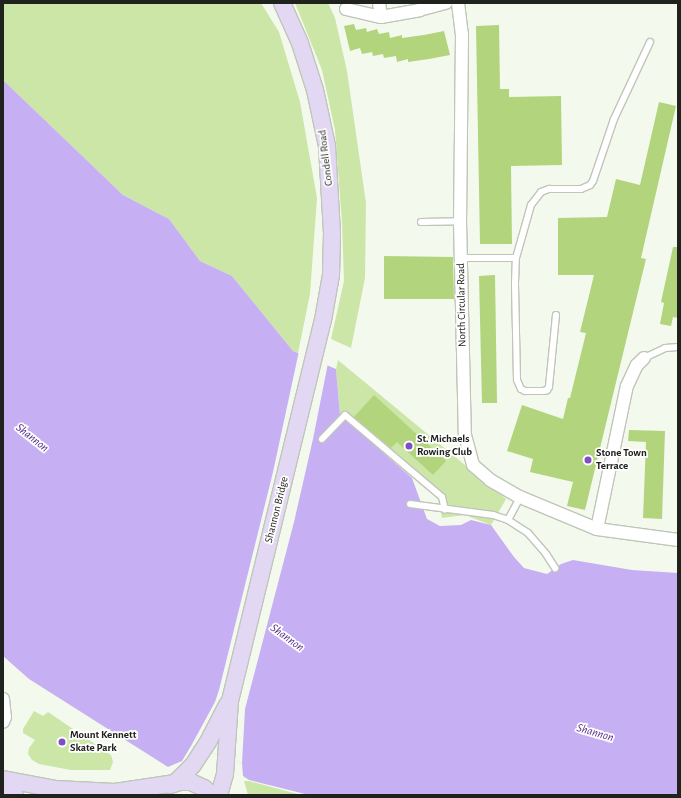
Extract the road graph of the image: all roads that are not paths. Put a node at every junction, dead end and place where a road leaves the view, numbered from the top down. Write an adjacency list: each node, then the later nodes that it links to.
1 (282, 3): 13 (main road, Condell Road)
2 (379, 3): 6 (street)
3 (446, 3): 6 (street)
4 (458, 3): 8 (street, North Circular Road)
5 (346, 9): 6 (street)
6 (381, 17)
7 (650, 42): 11 (lane)
8 (460, 221): 9 (lane); 10 (street, North Circular Road)
9 (421, 222)
10 (461, 258): 11 (lane); 17 (street, North Circular Road)
11 (516, 258): 12 (lane)
12 (556, 315)
13 (323, 320): 25 (main road, Shannon Bridge)
14 (678, 347): 15 (lane)
15 (644, 358): 21 (street)
16 (322, 439): 19 (lane)
17 (520, 497): 20 (lane); 21 (street, North Circular Road)
18 (410, 504): 19 (lane)
19 (446, 510): 20 (lane)
20 (508, 520): 23 (lane)
21 (597, 529): 22 (street, North Circular Road)
22 (678, 540)
23 (555, 568)
24 (3, 699): 26 (street)
25 (230, 701): 28 (main road); 33 (main road)
26 (3, 722)
27 (3, 779): 28 (main road)
28 (175, 783): 31 (main road); 32 (main road)
29 (3, 792): 30 (main road)
30 (15, 795)
31 (159, 795)
32 (212, 795)
33 (219, 795)

